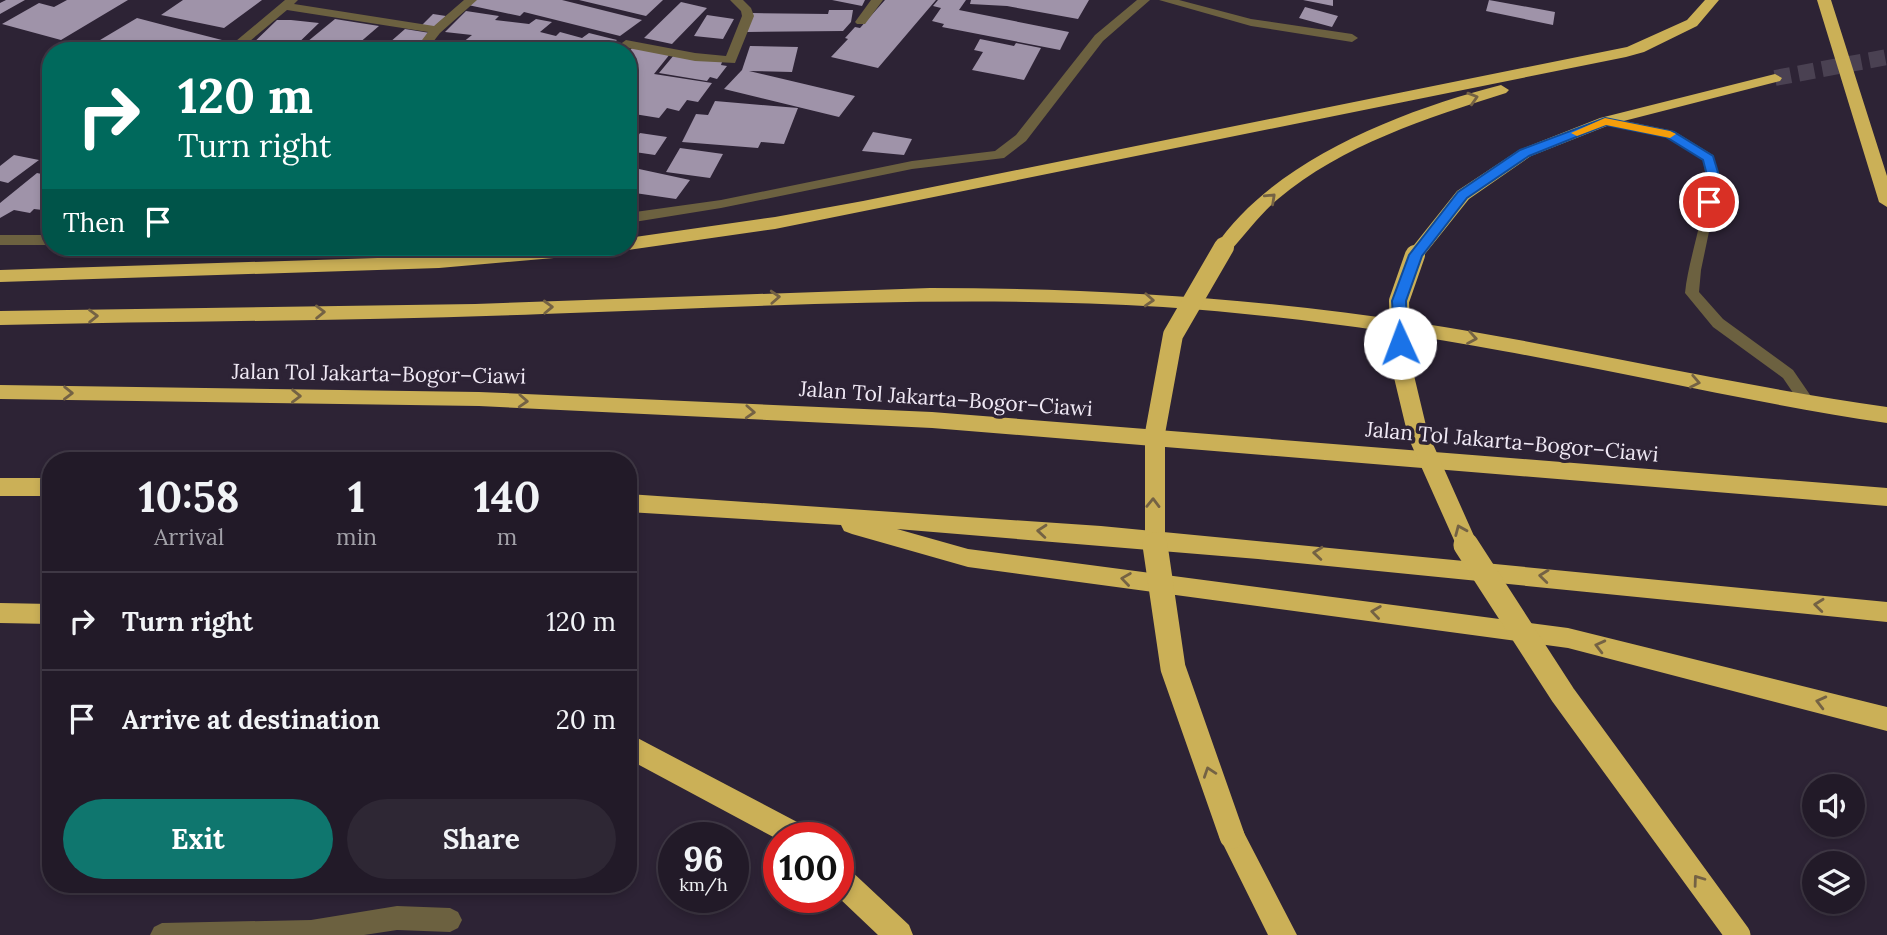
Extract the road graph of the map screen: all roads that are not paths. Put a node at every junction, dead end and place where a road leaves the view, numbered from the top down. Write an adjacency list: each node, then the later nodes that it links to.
1 (471, 0): 10 (street)
2 (736, 0): 14 (street)
3 (877, 0): 9 (street)
4 (1144, 0): 19 (street)
5 (1165, 0): 11 (street)
6 (1712, 0): 15 (highway)
7 (1824, 0): 18 (highway)
8 (288, 3): 10 (street); 12 (street)
9 (861, 22)
10 (436, 30): 13 (street)
11 (1352, 38)
12 (241, 42)
13 (427, 42)
14 (637, 46)
15 (1639, 49): 22 (highway); 44 (highway, one-way to 15, bridge)
16 (1775, 78): 17 (highway)
17 (1605, 121): 27 (lane); 45 (highway, one-way to 17, bridge)
18 (1887, 202)
19 (637, 217)
20 (0, 240): 21 (street)
21 (42, 240)
22 (637, 243)
23 (508, 256): 24 (highway)
24 (0, 276)
25 (0, 318): 27 (highway, one-way to 27)
26 (0, 392): 31 (highway, Jalan Tol Jakarta–Bogor–Ciawi, one-way to 31)
27 (1809, 405): 28 (highway)
28 (1887, 415)
29 (0, 487): 30 (highway)
30 (42, 487)
31 (1887, 497)
32 (637, 503): 33 (highway)
33 (806, 512): 34 (highway, one-way to 33); 37 (highway, one-way to 33)
34 (1887, 612)
35 (0, 613): 36 (highway)
36 (42, 614)
37 (1887, 719)
38 (637, 750): 39 (highway)
39 (769, 822)
40 (854, 892): 43 (highway)
41 (450, 920): 42 (street)
42 (162, 935)
43 (899, 935)
44 (1283, 935)
45 (1738, 935)

